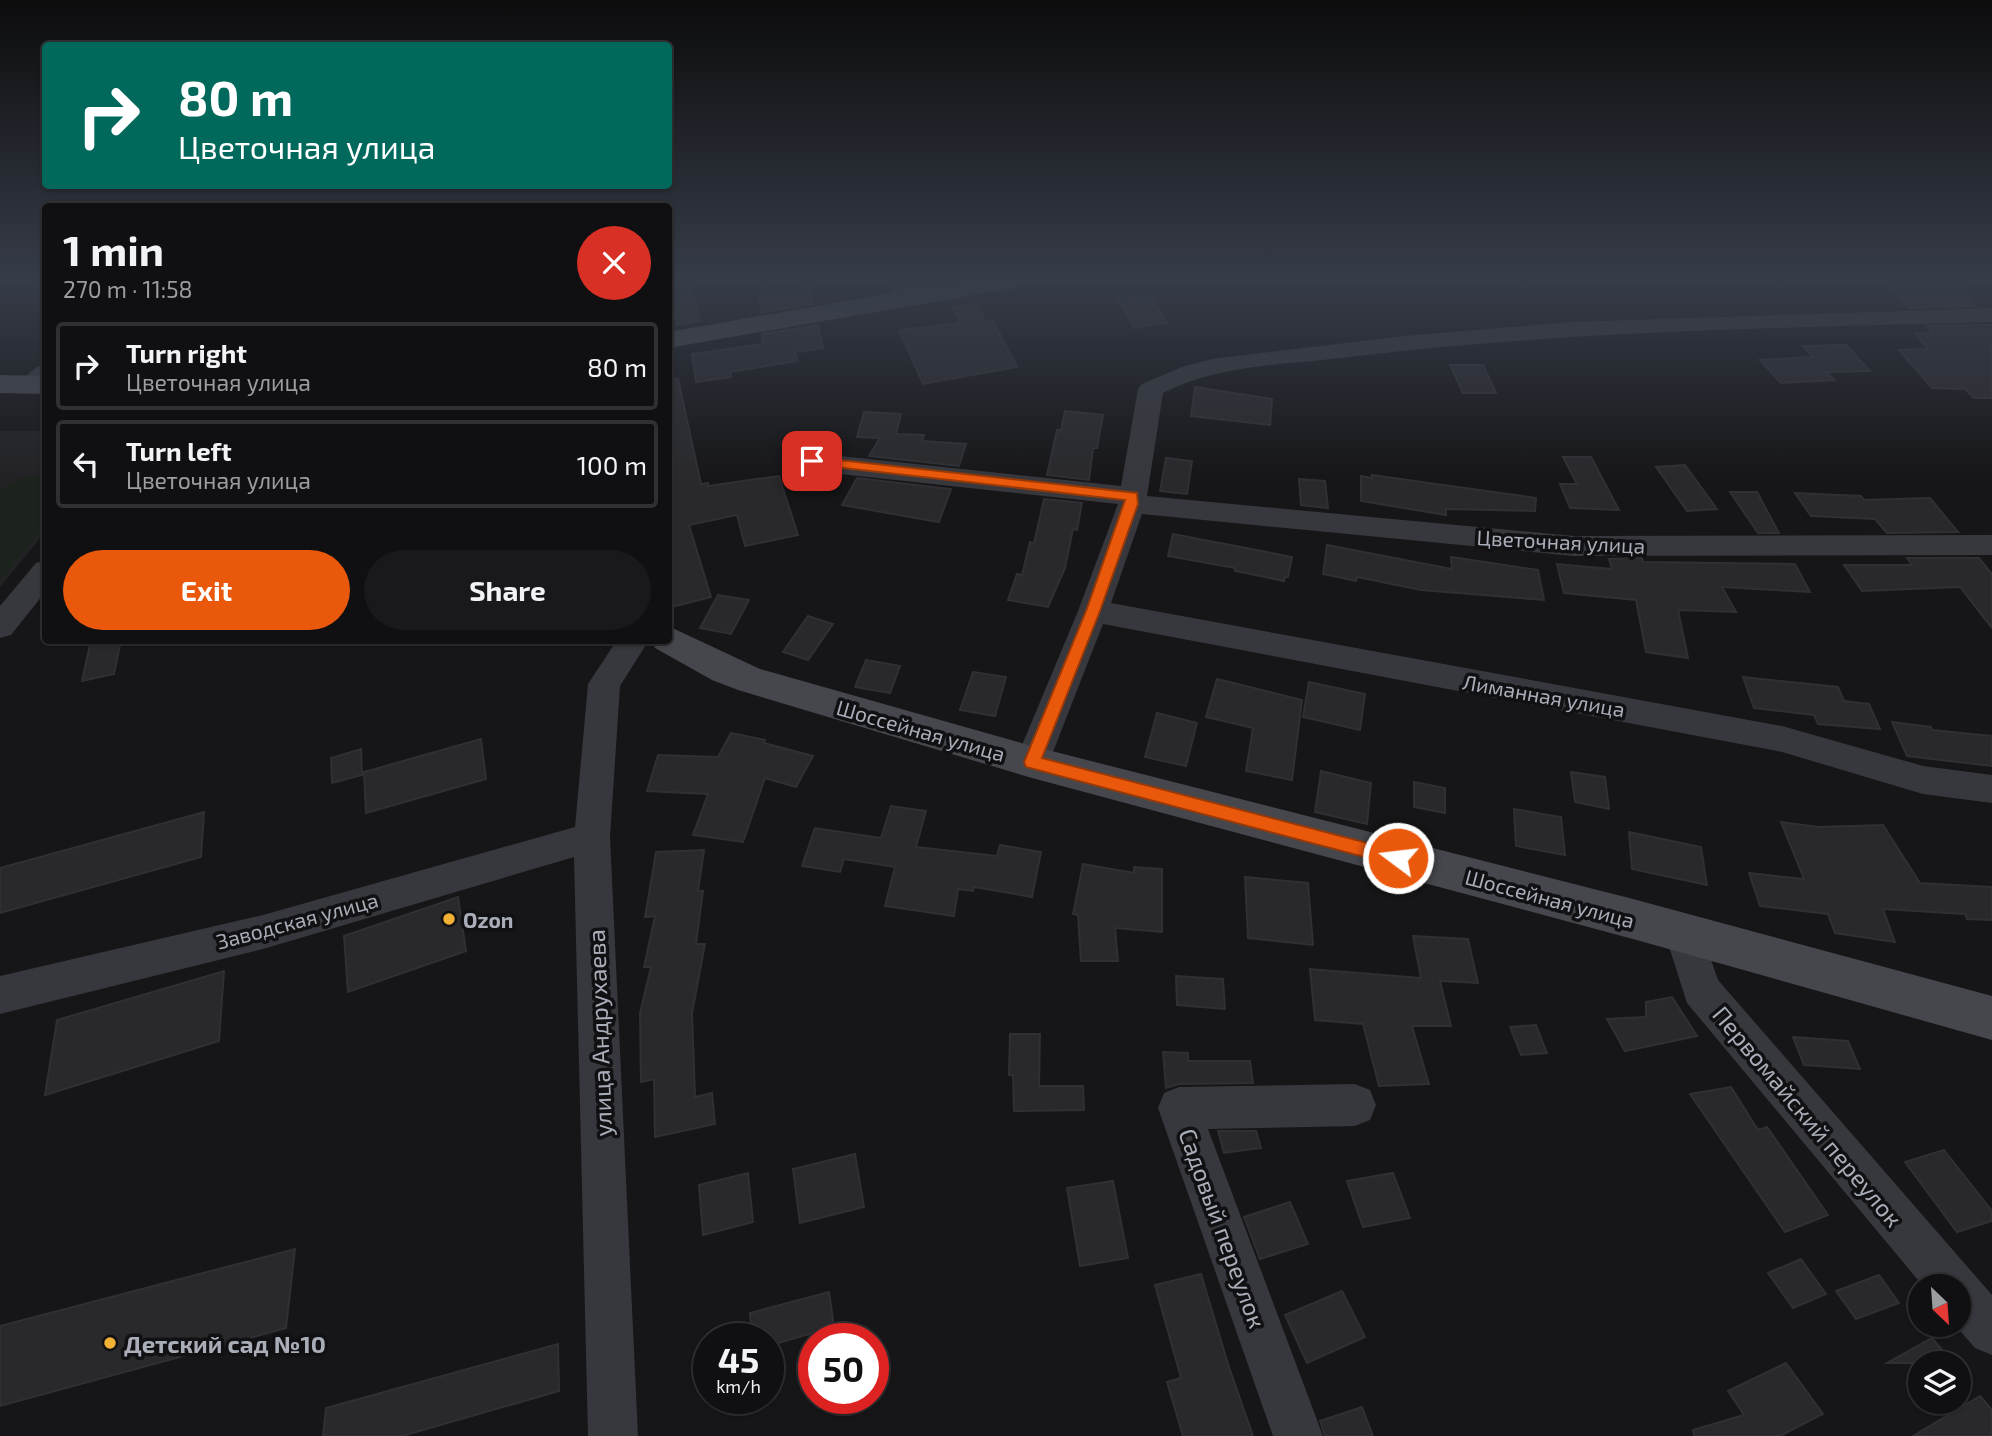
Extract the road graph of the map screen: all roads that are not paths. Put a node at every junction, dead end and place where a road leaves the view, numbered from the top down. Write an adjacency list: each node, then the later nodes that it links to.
1 (1361, 347): 5 (street)
2 (41, 380): 3 (main road)
3 (0, 384)
4 (812, 461): 5 (street, Цветочная улица)
5 (1132, 500): 6 (street, Цветочная улица); 8 (street)
6 (1992, 545)
7 (42, 575): 9 (street)
8 (1093, 611): 12 (street); 13 (street, Лиманная улица)
9 (0, 627)
10 (672, 641): 12 (main road, Шоссейная улица)
11 (631, 644): 14 (street, улица Андрухаева)
12 (1032, 762): 15 (main road, Шоссейная улица)
13 (1992, 789)
14 (592, 836): 16 (street, Заводская улица); 22 (street, улица Андрухаева)
15 (1684, 934): 17 (main road, Шоссейная улица); 19 (street, Первомайский переулок)
16 (0, 995)
17 (1992, 1018)
18 (1355, 1105): 23 (street, Садовый переулок)
19 (1943, 1274)
20 (1971, 1307): 21 (street)
21 (1992, 1331)
22 (613, 1436)
23 (1298, 1436)

